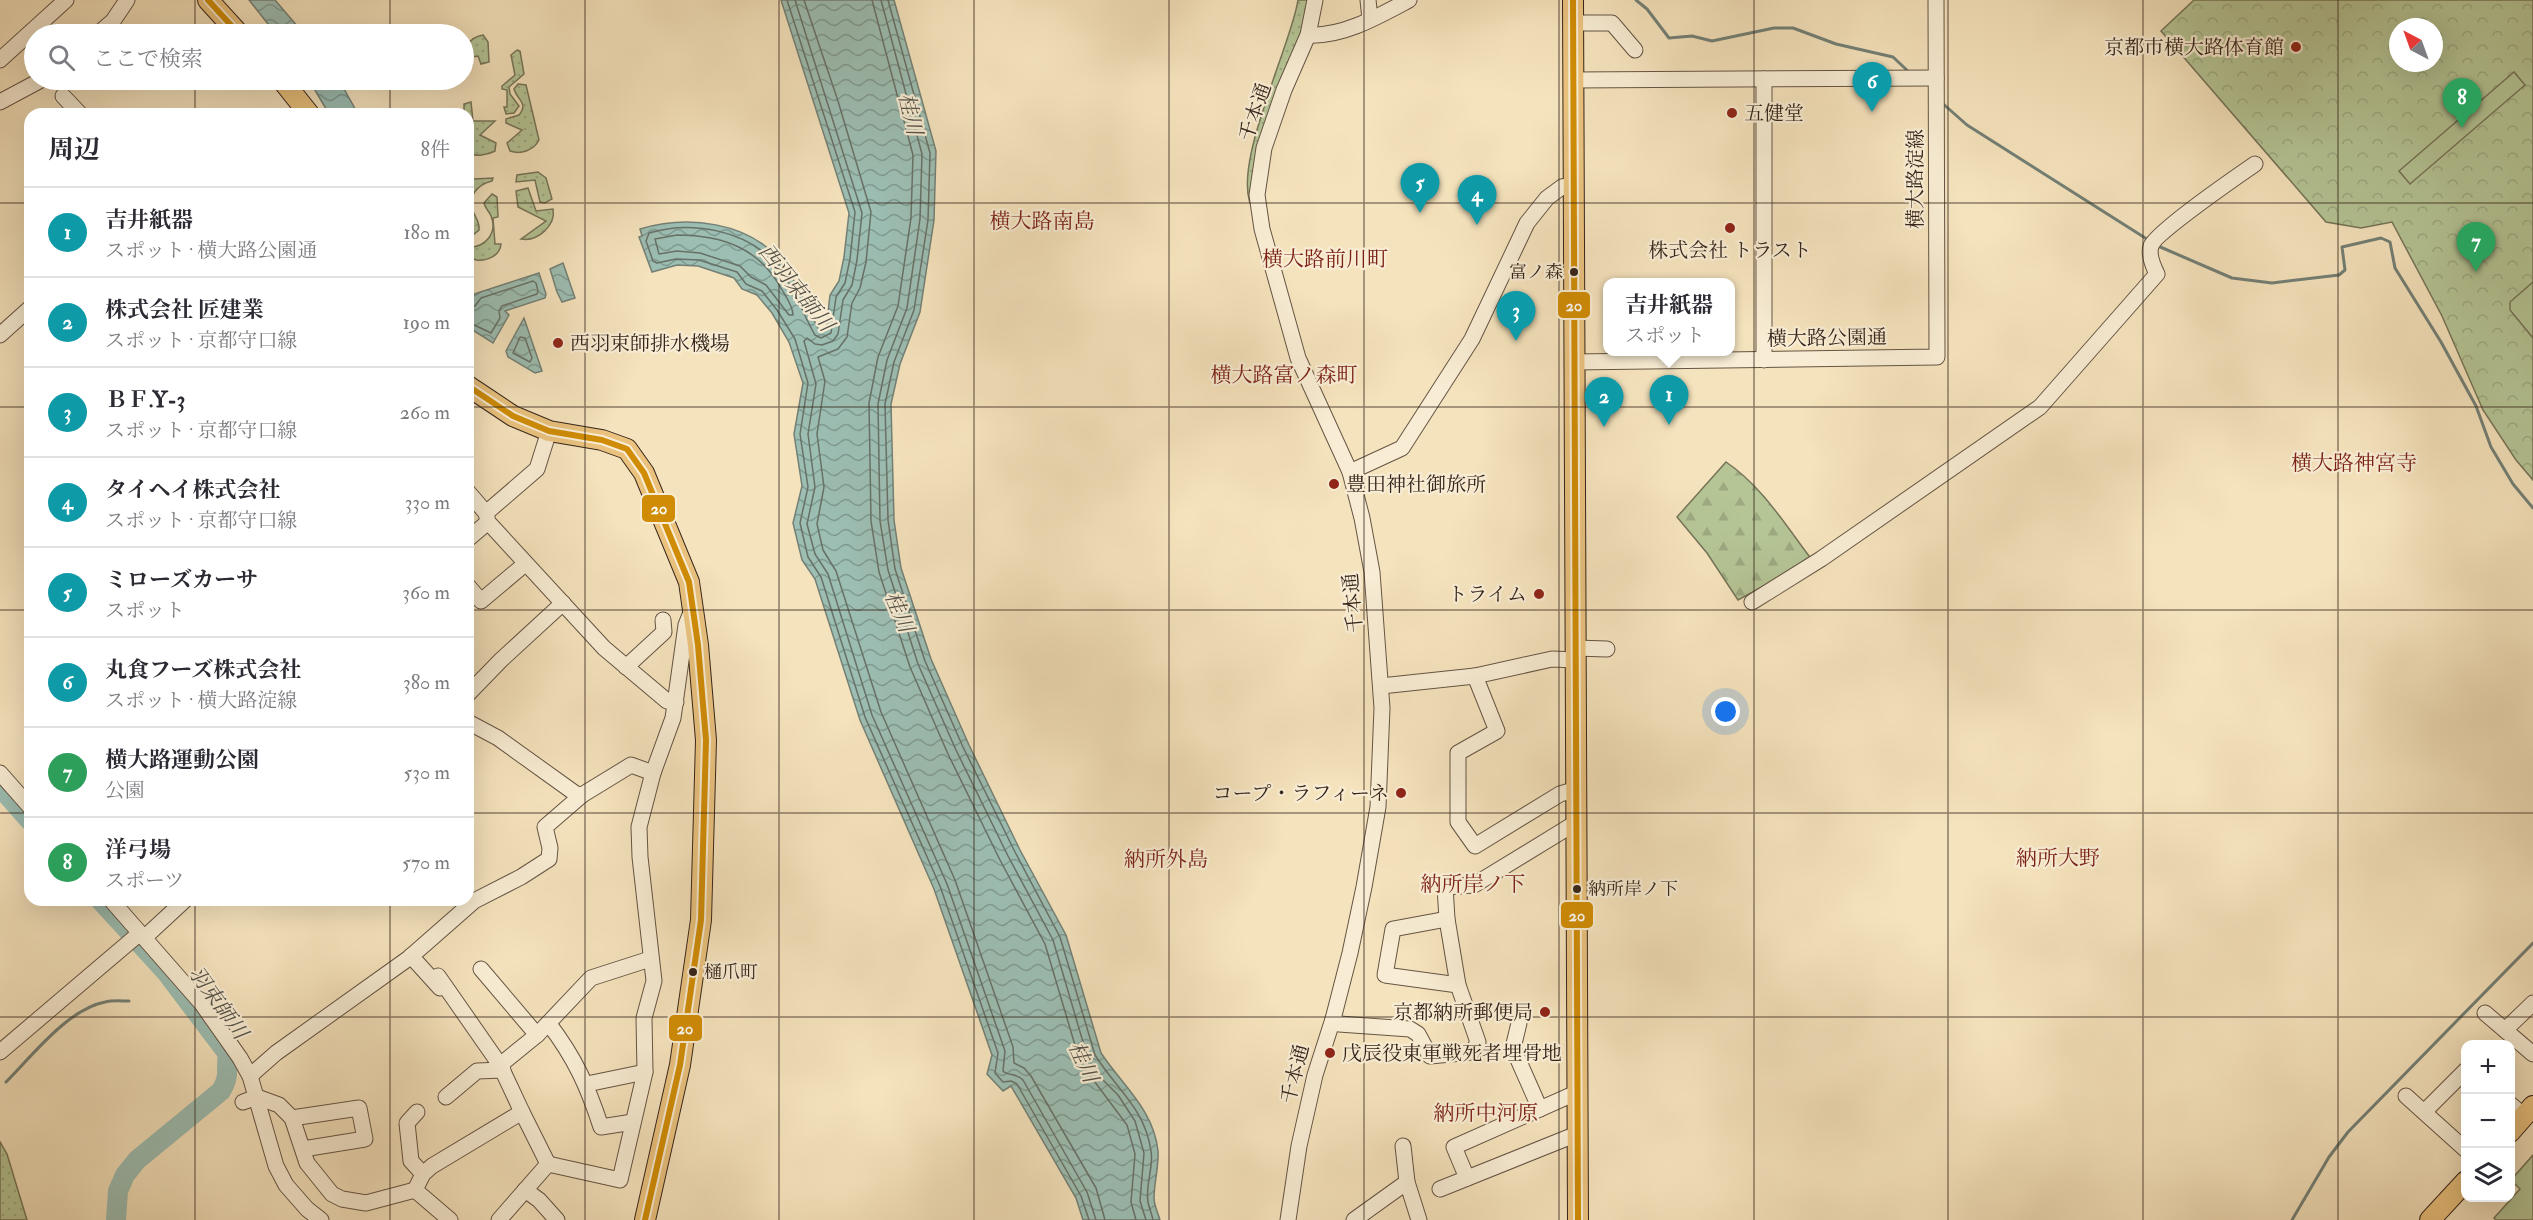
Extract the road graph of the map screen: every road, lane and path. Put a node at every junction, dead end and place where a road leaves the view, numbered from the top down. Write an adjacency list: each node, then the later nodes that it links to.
1 (66, 0): 11 (street)
2 (127, 0): 12 (street)
3 (208, 0): 13 (main road)
4 (1315, 0): 14 (street, 千本通)
5 (1368, 0): 9 (street)
6 (1409, 0): 9 (street)
7 (1573, 0): 10 (main road)
8 (1935, 0): 18 (street, 横大路淀線)
9 (1370, 19): 14 (street)
10 (1574, 23): 16 (street); 20 (main road)
11 (40, 24)
12 (110, 24)
13 (230, 24)
14 (1308, 35): 36 (street, 千本通)
15 (24, 38): 17 (street)
16 (1635, 50)
17 (0, 60)
18 (1936, 78): 19 (street); 31 (street, 横大路淀線)
19 (1764, 79): 20 (street); 32 (street)
20 (1574, 80): 28 (main road)
21 (24, 89): 24 (street)
22 (290, 90): 26 (main road)
23 (63, 96): 25 (street)
24 (0, 102)
25 (74, 108)
26 (304, 108)
27 (2255, 164): 42 (street)
28 (1574, 185): 33 (main road); 36 (street)
29 (24, 313): 30 (street)
30 (0, 335)
31 (1937, 357): 32 (street, 横大路公園通)
32 (1764, 360): 33 (street, 横大路公園通)
33 (1574, 362): 47 (main road)
34 (474, 390): 35 (main road)
35 (549, 431): 38 (street); 44 (main road)
36 (1350, 472): 50 (street, 千本通)
37 (474, 500): 38 (street)
38 (487, 518): 39 (street); 40 (street)
39 (474, 532)
40 (525, 564): 41 (street); 43 (street)
41 (474, 593)
42 (1752, 602)
43 (563, 603): 48 (street); 51 (street)
44 (693, 608): 52 (street); 114 (main road)
45 (663, 620): 48 (street)
46 (1607, 649): 47 (street)
47 (1575, 654): 49 (street); 56 (main road)
48 (626, 667): 52 (street)
49 (1475, 676): 50 (street); 56 (street)
50 (1381, 686): 73 (street, 千本通)
51 (474, 688)
52 (676, 702): 55 (street)
53 (474, 725): 57 (street)
54 (0, 773): 58 (street)
55 (653, 773): 57 (street); 67 (street)
56 (1577, 789): 59 (main road)
57 (582, 795): 60 (street)
58 (24, 800)
59 (1577, 822): 64 (street); 86 (main road)
60 (474, 902)
61 (116, 906): 65 (street)
62 (178, 906): 65 (street)
63 (469, 906): 66 (street)
64 (1447, 919): 70 (street); 70 (street)
65 (142, 935): 79 (street); 84 (street)
66 (411, 956): 74 (street); 84 (street)
67 (650, 959): 76 (street); 82 (street)
68 (481, 969): 78 (street)
69 (438, 976): 74 (street)
70 (1458, 985): 73 (street)
71 (2533, 1003): 77 (street)
72 (2485, 1013): 77 (street)
73 (1333, 1019): 115 (street, 千本通)
74 (472, 1022): 81 (street)
75 (1519, 1023): 90 (street)
76 (549, 1024): 78 (street); 85 (street)
77 (2505, 1030): 80 (street)
78 (537, 1035): 81 (street)
79 (0, 1052)
80 (2533, 1054)
81 (501, 1067): 88 (street); 93 (street)
82 (645, 1072): 85 (street); 96 (street)
83 (2461, 1075): 94 (street)
84 (250, 1076): 89 (street)
85 (587, 1084): 96 (street)
86 (1578, 1092): 90 (street); 98 (main road)
87 (2406, 1096): 94 (street)
88 (446, 1097)
89 (250, 1099): 95 (street); 110 (street)
90 (1540, 1109): 104 (street)
91 (2523, 1109): 97 (main road)
92 (417, 1112): 103 (street)
93 (522, 1112): 102 (street); 103 (street)
94 (2424, 1112): 100 (street)
95 (292, 1118): 101 (street); 101 (street)
96 (633, 1122): 102 (street)
97 (2515, 1124)
98 (1577, 1134): 104 (street); 118 (main road)
99 (1403, 1146): 105 (street)
100 (2465, 1148)
101 (303, 1149): 108 (street)
102 (548, 1164): 109 (street)
103 (423, 1174): 108 (street)
104 (1467, 1178): 107 (street)
105 (1407, 1182): 116 (street); 117 (street)
106 (2461, 1186): 119 (main road)
107 (1440, 1189)
108 (415, 1190): 111 (street)
109 (525, 1190): 112 (street); 113 (street)
110 (321, 1220)
111 (450, 1220)
112 (499, 1220)
113 (557, 1220)
114 (645, 1220)
115 (1287, 1220)
116 (1354, 1220)
117 (1419, 1220)
118 (1578, 1220)
119 (2430, 1220)

